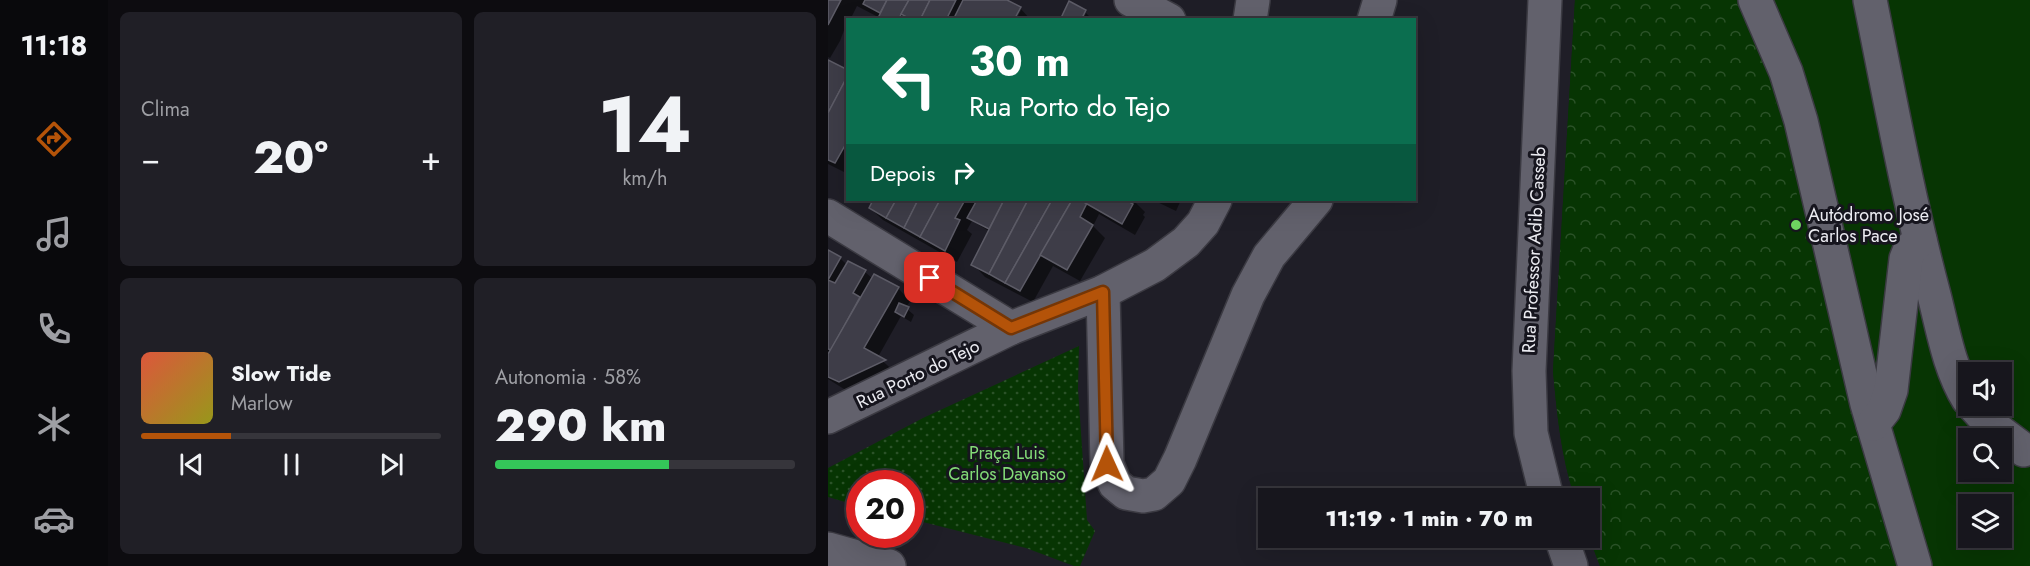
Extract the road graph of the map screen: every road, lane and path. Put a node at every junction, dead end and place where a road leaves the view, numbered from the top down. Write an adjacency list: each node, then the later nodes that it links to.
1 (1131, 0): 7 (street)
2 (1253, 0): 8 (street)
3 (1380, 0): 9 (street)
4 (1545, 0): 21 (street, Rua Professor Adib Casseb)
5 (1755, 0): 19 (street)
6 (1870, 0): 13 (street)
7 (1165, 18)
8 (1250, 18)
9 (1375, 18)
10 (1214, 201): 14 (street, Rua Porto do Tejo)
11 (1315, 201): 14 (street)
12 (828, 216): 15 (street)
13 (1920, 240): 16 (street); 19 (street)
14 (1103, 292): 15 (street, Rua Porto do Tejo)
15 (1011, 328): 18 (street, Rua Porto do Tejo)
16 (1958, 381)
17 (1983, 416): 20 (street)
18 (828, 417)
19 (1873, 424): 26 (street)
20 (2024, 450)
21 (1545, 488)
22 (1565, 548): 25 (street)
23 (828, 549): 24 (street)
24 (889, 566)
25 (1571, 566)
26 (1915, 566)

